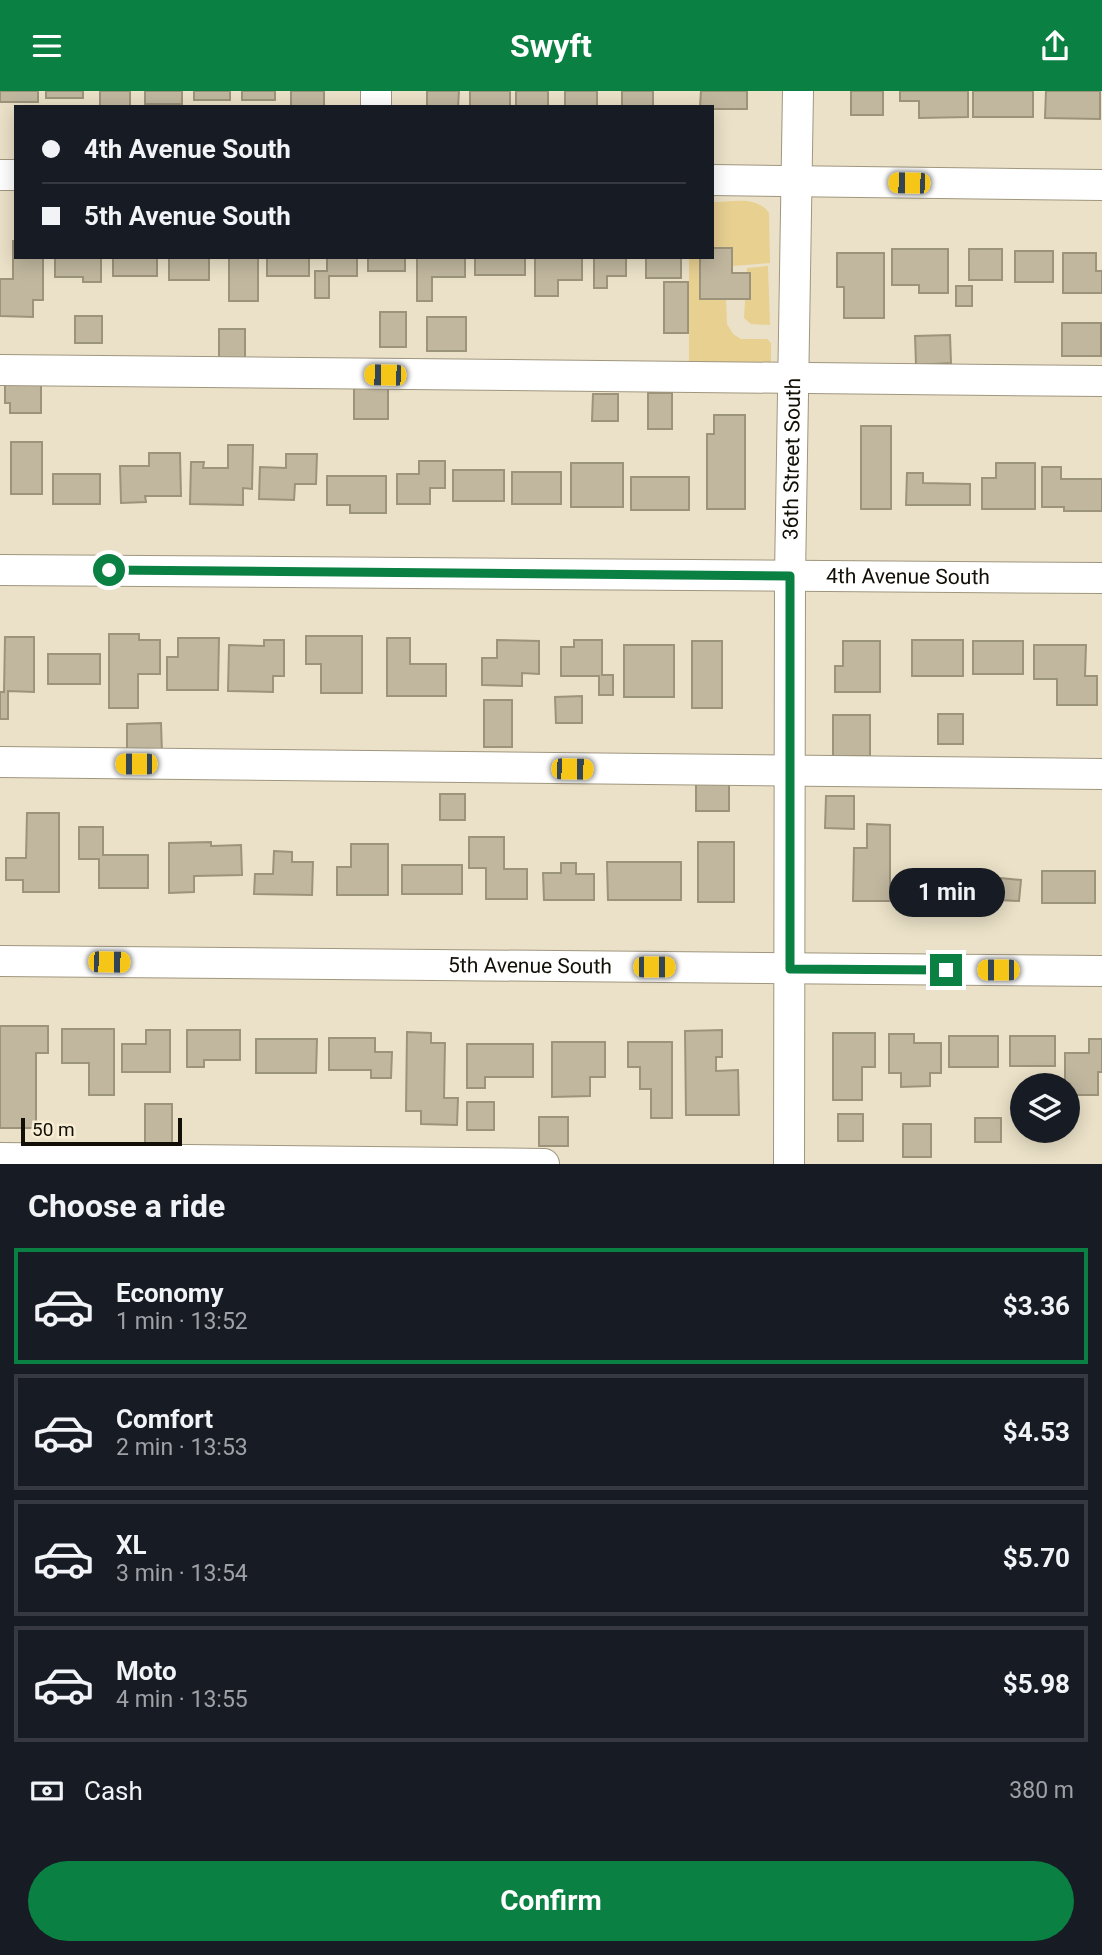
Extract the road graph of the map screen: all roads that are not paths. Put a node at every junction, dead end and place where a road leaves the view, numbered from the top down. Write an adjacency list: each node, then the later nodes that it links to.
1 (798, 91): 3 (street, 36th Street South)
2 (714, 180): 3 (street)
3 (798, 181): 4 (street); 6 (street, 36th Street South)
4 (1102, 185)
5 (0, 370): 6 (street)
6 (794, 379): 7 (street); 9 (street, 36th Street South)
7 (1102, 381)
8 (0, 570): 9 (street, 4th Avenue South)
9 (790, 576): 10 (street, 4th Avenue South); 12 (street, 36th Street South)
10 (1102, 578)
11 (0, 762): 12 (street)
12 (790, 771): 13 (street); 15 (street, 36th Street South)
13 (1102, 774)
14 (0, 961): 15 (street, 5th Avenue South)
15 (790, 969): 16 (street, 5th Avenue South); 19 (street, 36th Street South)
16 (1102, 971)
17 (0, 1158): 18 (street)
18 (544, 1164)
19 (789, 1164)

